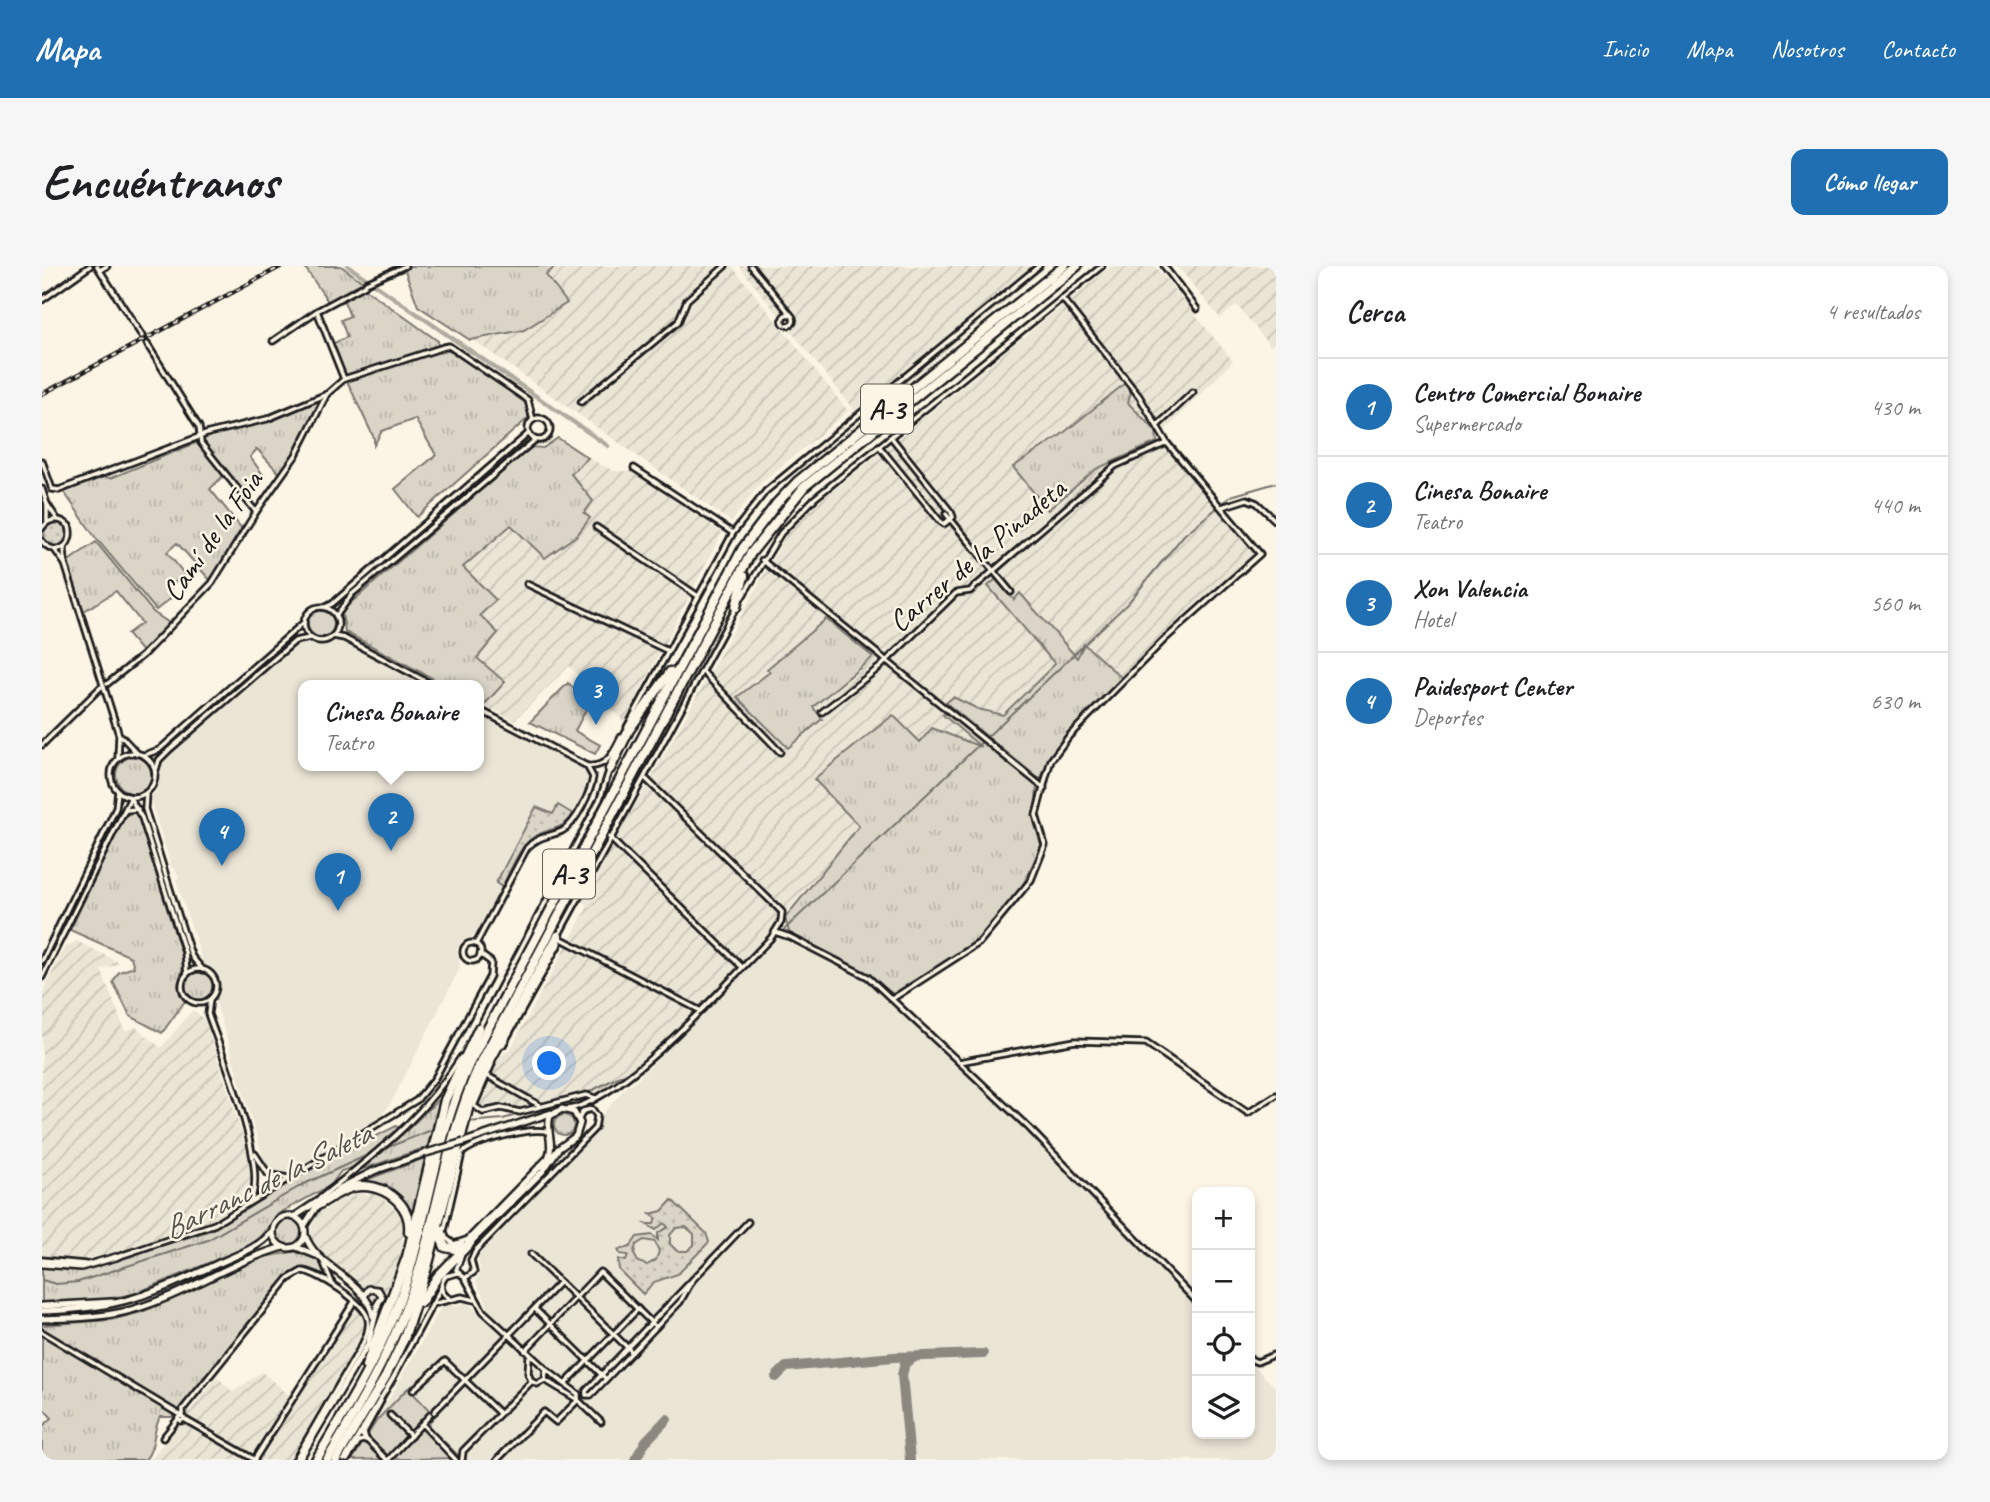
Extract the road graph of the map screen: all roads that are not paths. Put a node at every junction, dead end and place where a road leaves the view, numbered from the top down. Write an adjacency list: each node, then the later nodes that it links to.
1 (90, 266): 13 (street)
2 (107, 266): 11 (street)
3 (405, 266): 16 (street)
4 (725, 266): 25 (street)
5 (751, 266): 14 (street)
6 (1039, 266): 48 (street)
7 (1063, 266): 66 (highway, A-3)
8 (1077, 266): 47 (highway, A-3)
9 (1101, 266): 12 (street)
10 (1164, 266): 15 (street)
11 (98, 268): 19 (street)
12 (1062, 298): 27 (street); 30 (street)
13 (42, 300)
14 (782, 304): 17 (street); 18 (street)
15 (1197, 309)
16 (317, 311): 20 (street); 22 (street)
17 (791, 315): 18 (street); 18 (street)
18 (783, 317)
19 (142, 336)
20 (273, 341)
21 (147, 344): 29 (street)
22 (344, 379): 24 (street); 26 (street)
23 (1193, 392): 27 (street)
24 (327, 394): 29 (street); 39 (street, Camí de la Foia)
25 (581, 402)
26 (533, 420): 28 (street); 31 (street)
27 (1158, 425): 32 (street)
28 (529, 433): 31 (street); 58 (street)
29 (200, 436): 34 (street); 39 (street)
30 (891, 437): 33 (street); 42 (street)
31 (535, 440): 60 (street)
32 (1167, 443): 38 (street); 54 (street, Carrer de la Pinadeta)
33 (879, 446): 42 (street); 52 (street)
34 (42, 461)
35 (634, 468): 48 (street)
36 (42, 489): 37 (street)
37 (47, 504): 41 (street); 44 (street)
38 (1222, 508): 43 (street); 86 (street)
39 (256, 512): 71 (street, Camí de la Foia)
40 (946, 514): 42 (street)
41 (57, 519): 44 (street); 50 (street)
42 (950, 521): 54 (street)
43 (1276, 521)
44 (47, 522): 46 (street)
45 (596, 527): 57 (street)
46 (42, 528)
47 (766, 532): 59 (highway); 94 (highway, A-3)
48 (733, 533): 57 (street)
49 (42, 542): 51 (street)
50 (64, 547): 51 (street); 53 (street)
51 (55, 550): 53 (street)
52 (762, 561): 59 (street); 68 (street)
53 (65, 564): 75 (street)
54 (992, 570): 56 (street); 68 (street, Carrer de la Pinadeta)
55 (527, 584): 67 (street)
56 (1011, 592)
57 (698, 596): 67 (street)
58 (325, 607): 60 (street); 61 (street)
59 (736, 607): 69 (street)
60 (336, 616): 62 (street)
61 (303, 623): 64 (street); 80 (street)
62 (337, 628): 63 (street); 65 (street)
63 (333, 636): 64 (street); 65 (street)
64 (310, 638): 84 (street)
65 (344, 638): 70 (street)
66 (688, 648): 83 (highway); 110 (highway, A-3)
67 (668, 652): 77 (street)
68 (887, 659): 74 (street, Carrer de la Pinadeta); 86 (street)
69 (702, 671): 78 (street); 85 (street)
70 (424, 680)
71 (107, 684)
72 (100, 687): 76 (street)
73 (484, 712): 82 (street)
74 (822, 712)
75 (119, 735): 79 (street); 81 (street)
76 (42, 745)
77 (617, 746): 82 (street); 83 (street)
78 (780, 752)
79 (137, 753): 80 (street); 81 (street)
80 (144, 755): 84 (street)
81 (118, 758): 87 (street)
82 (587, 766): 95 (street)
83 (610, 769): 105 (street)
84 (155, 773): 88 (street)
85 (646, 779): 92 (street); 93 (street)
86 (1044, 788): 103 (street)
87 (118, 791): 89 (street); 97 (street)
88 (146, 793): 89 (street); 99 (street)
89 (130, 797): 90 (street); 91 (street)
90 (138, 809): 91 (street); 100 (street)
91 (118, 819): 101 (street)
92 (609, 837): 94 (street); 98 (street)
93 (775, 932): 98 (street); 103 (street)
94 (554, 934): 104 (street); 107 (street); 110 (highway, A-3); 110 (highway)
95 (476, 944): 96 (street); 96 (street)
96 (480, 954): 123 (street)
97 (42, 961)
98 (742, 967): 104 (street)
99 (203, 970): 100 (street); 102 (street)
100 (187, 974): 102 (street)
101 (42, 976)
102 (210, 999): 120 (street)
103 (892, 999): 106 (street)
104 (699, 1010): 109 (street)
105 (479, 1028): 110 (highway); 125 (street)
106 (959, 1062): 108 (street); 152 (street)
107 (486, 1075): 110 (street); 111 (street)
108 (1276, 1095)
109 (595, 1098): 111 (street); 112 (street)
110 (461, 1104): 111 (street); 121 (highway, A-3); 122 (highway)
111 (540, 1106)
112 (582, 1106): 113 (street); 115 (street)
113 (567, 1109): 114 (main road); 115 (main road)
114 (553, 1113): 116 (main road); 117 (main road)
115 (578, 1117): 119 (main road); 141 (street)
116 (532, 1120): 117 (main road); 122 (main road, bridge)
117 (548, 1125): 118 (main road)
118 (551, 1134): 119 (main road); 132 (main road); 132 (street)
119 (567, 1141): 132 (main road)
120 (252, 1148): 123 (street); 126 (street)
121 (452, 1151): 124 (highway); 206 (highway, A-3)
122 (431, 1155): 125 (main road); 139 (highway); 202 (highway)
123 (293, 1175): 126 (street)
124 (447, 1186): 132 (highway); 172 (highway)
125 (316, 1204): 127 (main road); 129 (main road); 139 (highway)
126 (245, 1206): 136 (street)
127 (294, 1217): 129 (main road); 130 (main road)
128 (748, 1222): 142 (street)
129 (304, 1226): 131 (main road)
130 (273, 1231): 134 (main road); 161 (main road)
131 (305, 1235): 133 (main road); 137 (main road)
132 (470, 1241): 140 (street); 172 (highway)
133 (296, 1247): 134 (main road); 137 (main road)
134 (283, 1248): 164 (main road)
135 (531, 1254): 143 (street)
136 (116, 1257): 138 (main road)
137 (324, 1260): 144 (main road); 145 (street)
138 (42, 1262)
139 (404, 1262): 202 (highway)
140 (458, 1273): 141 (street); 147 (street)
141 (465, 1278): 146 (street)
142 (693, 1279): 154 (street); 157 (street)
143 (560, 1282): 151 (street); 162 (street)
144 (354, 1285): 148 (main road); 149 (main road)
145 (334, 1286): 155 (street); 195 (street)
146 (468, 1287): 150 (street); 156 (street)
147 (441, 1288): 153 (street); 158 (street)
148 (369, 1289): 149 (main road); 159 (main road)
149 (364, 1296): 160 (main road)
150 (462, 1297): 153 (street); 156 (street)
151 (576, 1297): 163 (street); 166 (street); 170 (street)
152 (1192, 1297)
153 (449, 1298): 158 (street)
154 (675, 1298): 157 (street); 165 (street)
155 (354, 1301): 203 (street); 204 (street)
156 (476, 1301): 171 (street)
157 (680, 1302): 167 (street)
158 (432, 1304): 191 (street)
159 (378, 1305): 160 (main road); 169 (main road)
160 (370, 1306): 169 (main road)
161 (42, 1309)
162 (535, 1309): 166 (street); 171 (street)
163 (638, 1309): 165 (street); 170 (street)
164 (42, 1319)
165 (652, 1322): 167 (street); 173 (street)
166 (551, 1324): 174 (street); 178 (street)
167 (656, 1327): 175 (street)
168 (42, 1332): 195 (street)
169 (372, 1333): 204 (main road)
170 (614, 1334): 173 (street); 178 (street)
171 (509, 1335): 174 (street); 185 (street)
172 (403, 1341): 207 (highway)
173 (627, 1347): 175 (street); 183 (street)
174 (525, 1351): 177 (street)
175 (632, 1352): 184 (street)
176 (1276, 1354): 179 (street)
177 (529, 1355): 180 (street); 181 (street)
178 (588, 1360): 183 (street); 188 (street)
179 (1255, 1361)
180 (541, 1365): 181 (street); 182 (street)
181 (530, 1368): 187 (street)
182 (547, 1371): 186 (street); 188 (street)
183 (602, 1374): 184 (street); 184 (street)
184 (606, 1379)
185 (465, 1380): 189 (street); 193 (street); 197 (street)
186 (545, 1380): 187 (street); 190 (street)
187 (531, 1381): 193 (street)
188 (567, 1384): 190 (street); 192 (street)
189 (413, 1390)
190 (564, 1391): 192 (street)
191 (382, 1398): 198 (street); 201 (street)
192 (578, 1400): 196 (street); 212 (street)
193 (499, 1413): 211 (street)
194 (390, 1415): 199 (street)
195 (181, 1416): 200 (street); 203 (street)
196 (601, 1422)
197 (422, 1424): 199 (street); 210 (street)
198 (360, 1433): 201 (street); 208 (street)
199 (411, 1436): 209 (street)
200 (163, 1437)
201 (366, 1440): 208 (street); 209 (street)
202 (323, 1449): 205 (highway)
203 (254, 1460)
204 (297, 1460)
205 (316, 1460)
206 (327, 1460)
207 (336, 1460)
208 (345, 1460)
209 (387, 1460)
210 (456, 1460)
211 (462, 1460)
212 (497, 1460)

